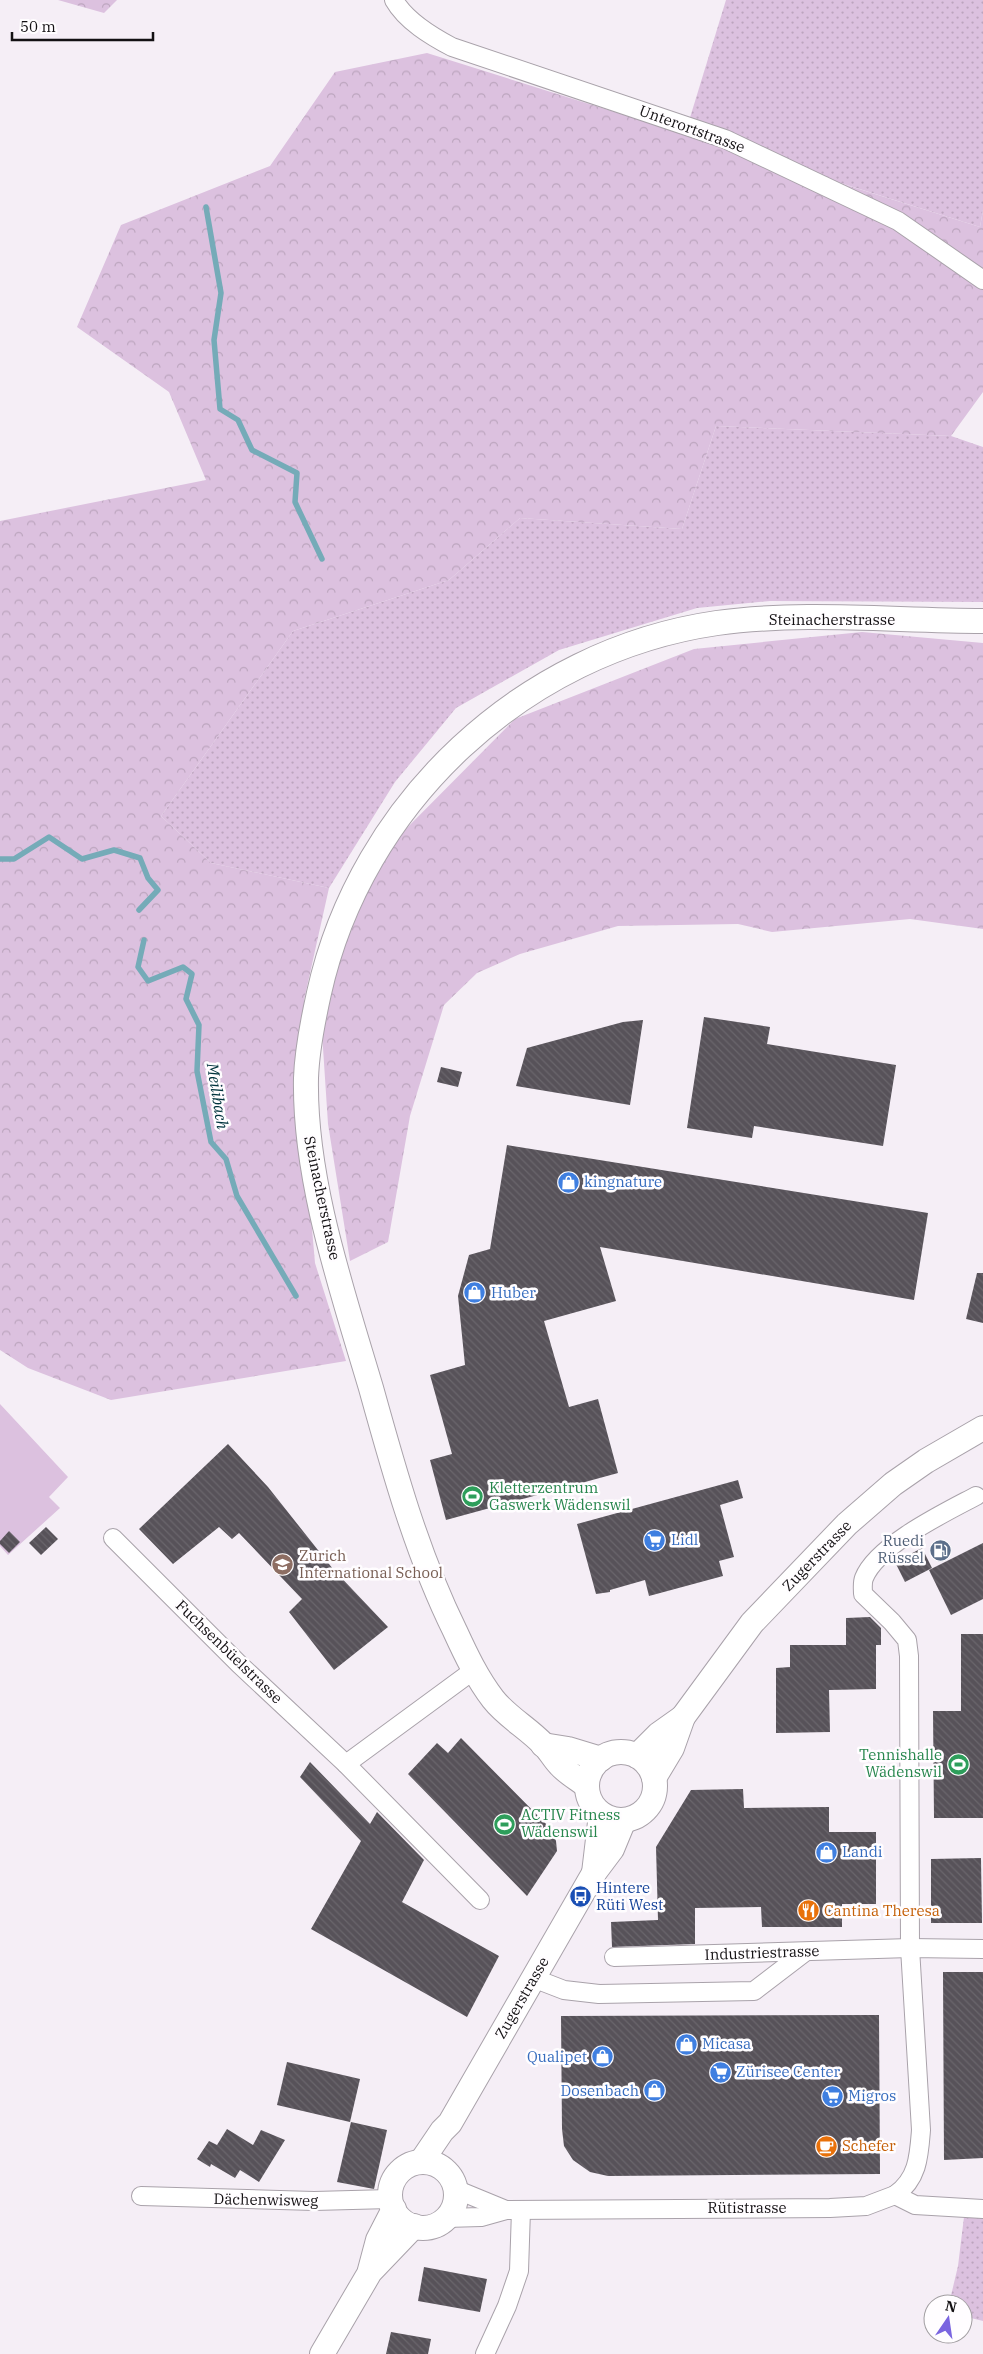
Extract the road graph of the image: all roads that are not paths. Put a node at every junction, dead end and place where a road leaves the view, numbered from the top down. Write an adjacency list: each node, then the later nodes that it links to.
1 (394, 0): 2 (street, Unterortstrasse)
2 (983, 280)
3 (983, 621): 7 (street, Steinacherstrasse)
4 (983, 1428): 8 (street, Zugerstrasse)
5 (976, 1496): 19 (street)
6 (113, 1538): 12 (street, Fuchsenbüelstrasse)
7 (474, 1670): 9 (street, Steinacherstrasse); 12 (street)
8 (683, 1717): 10 (street, Zugerstrasse); 13 (street, Zugerstrasse)
9 (544, 1745): 11 (street); 14 (street, Steinacherstrasse)
10 (637, 1756): 11 (street); 13 (street)
11 (601, 1759): 14 (street)
12 (346, 1764): 18 (street, Fuchsenbüelstrasse)
13 (654, 1778): 16 (street)
14 (587, 1786): 15 (street)
15 (601, 1814): 16 (street); 17 (street, Zugerstrasse)
16 (624, 1820): 17 (street, Zugerstrasse)
17 (594, 1872): 23 (street, Zugerstrasse)
18 (480, 1900)
19 (910, 1948): 20 (street, Industriestrasse); 21 (street, Industriestrasse); 28 (street)
20 (983, 1949)
21 (805, 1952): 22 (street, Industriestrasse); 23 (street)
22 (614, 1957)
23 (533, 1978): 24 (street, Zugerstrasse)
24 (450, 2123): 25 (street, Zugerstrasse); 26 (street, Zugerstrasse)
25 (422, 2162): 26 (street); 29 (street)
26 (450, 2180): 31 (street, Rütistrasse); 32 (street)
27 (141, 2196): 29 (street, Dächenwisweg)
28 (895, 2196): 30 (street); 31 (street, Rütistrasse)
29 (392, 2204): 33 (street); 34 (street)
30 (983, 2209)
31 (514, 2210): 32 (street, Rütistrasse); 36 (street)
32 (446, 2218): 33 (street)
33 (414, 2226): 34 (street)
34 (370, 2272): 35 (street)
35 (322, 2354)
36 (485, 2354)

